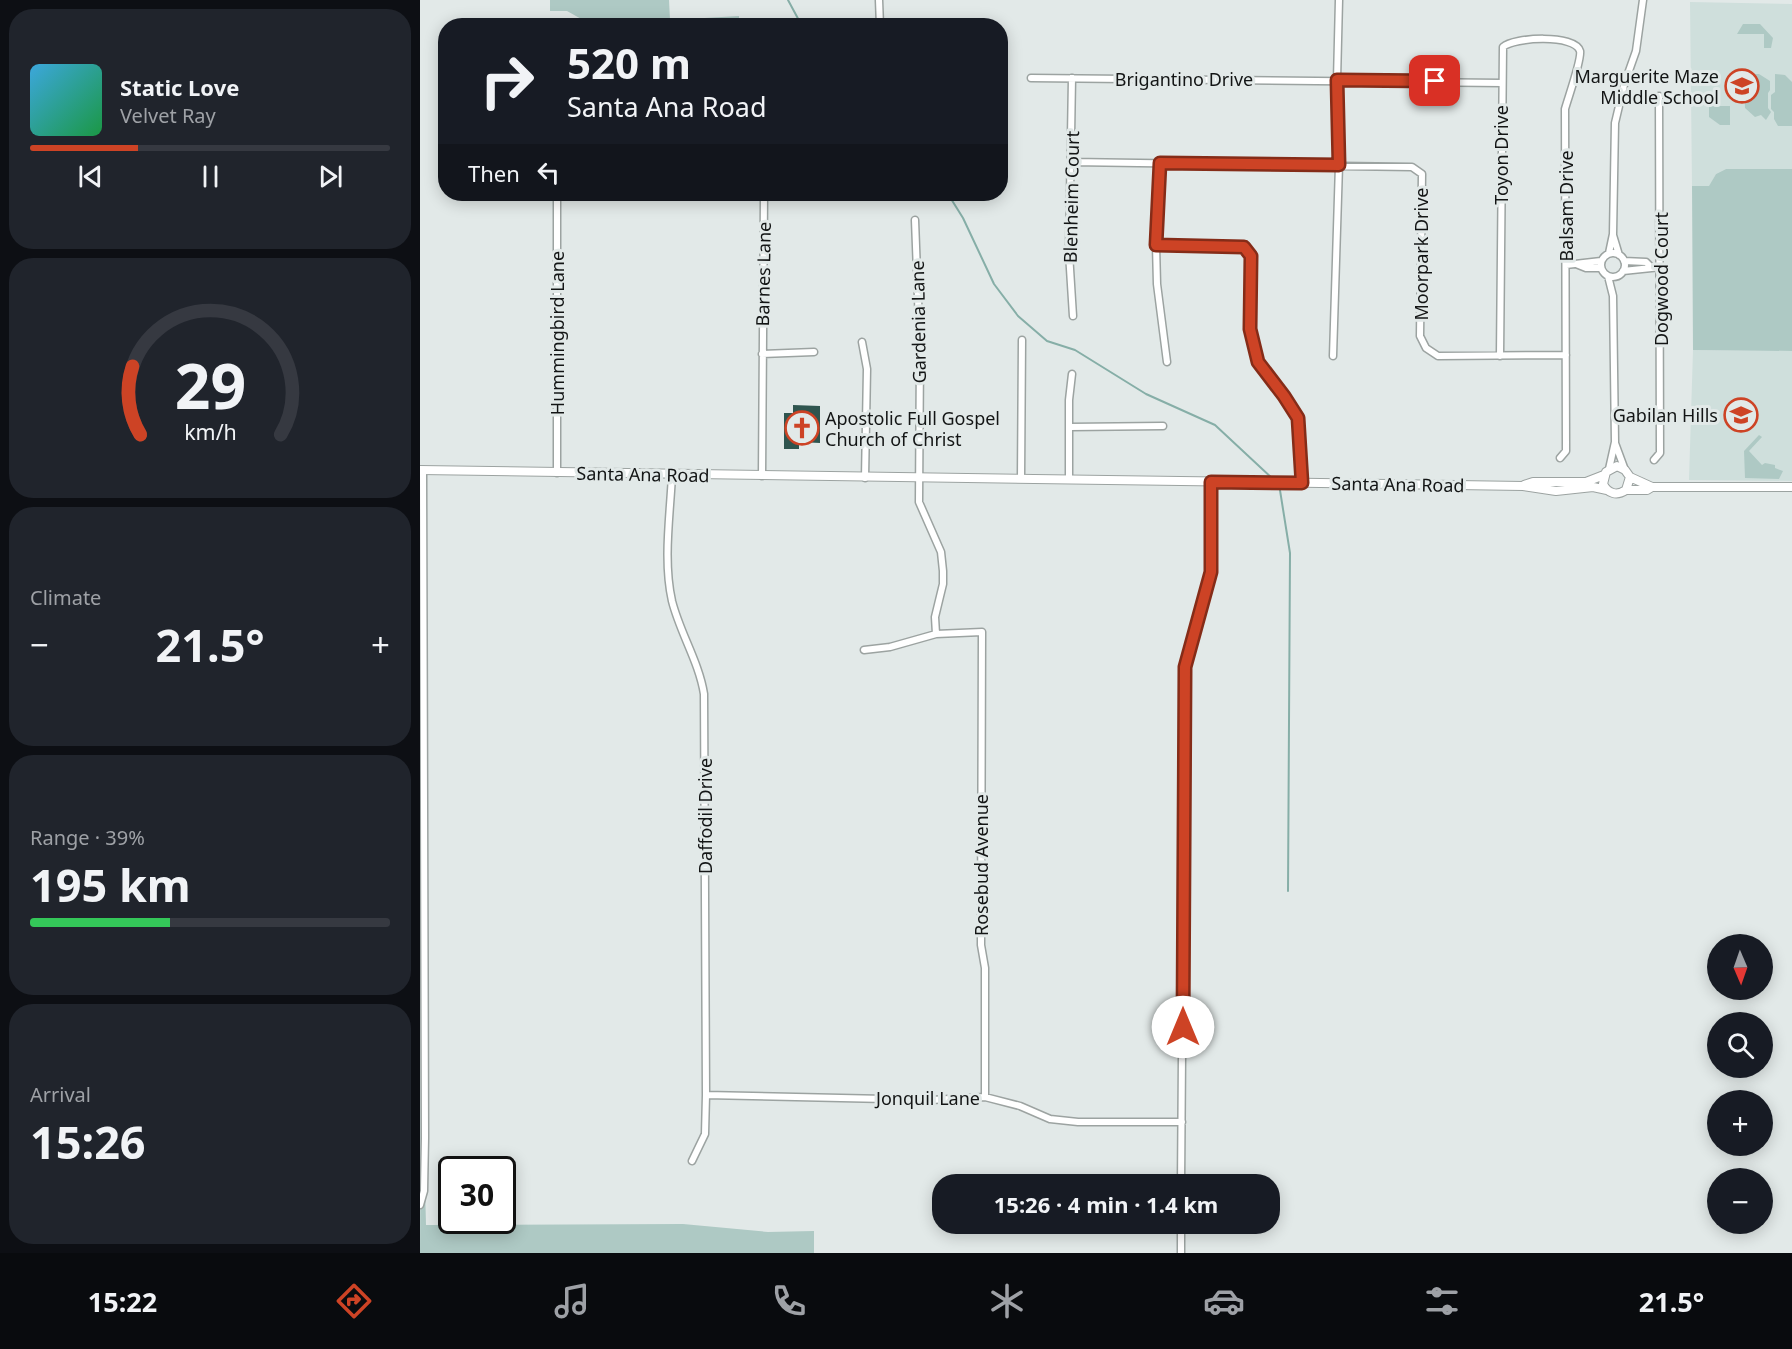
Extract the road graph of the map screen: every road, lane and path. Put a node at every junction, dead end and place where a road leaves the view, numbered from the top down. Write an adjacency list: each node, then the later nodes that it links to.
1 (879, 0): 4 (street)
2 (1339, 0): 8 (street)
3 (1643, 0): 17 (street)
4 (880, 18)
5 (1581, 60): 9 (street, Toyon Drive); 23 (street, Balsam Drive)
6 (1031, 78): 7 (street, Brigantino Drive)
7 (1072, 78): 8 (street, Brigantino Drive); 11 (street, Blenheim Court)
8 (1337, 80): 9 (street, Brigantino Drive); 13 (street)
9 (1502, 82): 37 (street, Toyon Drive)
10 (1659, 96): 25 (street, Dogwood Court)
11 (1072, 162): 12 (street); 30 (street, Blenheim Court)
12 (1160, 163): 13 (street); 18 (street)
13 (1339, 165): 36 (street); 37 (street, Moorpark Drive)
14 (557, 201): 47 (street, Hummingbird Lane)
15 (764, 201): 34 (street, Barnes Lane)
16 (915, 220): 52 (street, Gardenia Lane)
17 (1613, 234): 19 (street); 20 (street)
18 (1156, 245): 38 (street); 56 (street)
19 (1609, 253): 20 (street); 22 (street)
20 (1619, 255): 21 (street)
21 (1624, 261): 24 (street); 26 (street)
22 (1601, 264): 23 (street); 27 (street)
23 (1566, 265): 35 (street, Balsam Drive)
24 (1652, 267): 25 (street); 26 (street)
25 (1661, 267): 44 (street, Dogwood Court)
26 (1623, 271): 28 (street)
27 (1608, 276): 28 (street); 29 (street)
28 (1617, 276): 29 (street)
29 (1613, 296): 42 (street)
30 (1073, 316)
31 (1022, 340): 53 (street)
32 (862, 342): 51 (street)
33 (814, 352): 34 (street)
34 (762, 354): 50 (street, Barnes Lane)
35 (1566, 355): 37 (street, Moorpark Drive); 43 (street, Balsam Drive)
36 (1333, 356)
37 (1500, 356)
38 (1167, 362)
39 (1072, 374): 41 (street)
40 (1163, 426): 41 (street)
41 (1070, 427): 54 (street)
42 (1615, 442): 46 (street); 48 (street)
43 (1560, 458)
44 (1654, 459)
45 (421, 470): 47 (street, Santa Ana Road); 69 (street)
46 (1606, 472): 48 (street, Santa Ana Road); 57 (street, Santa Ana Road); 60 (street)
47 (557, 473): 49 (street, Santa Ana Road)
48 (1628, 473): 58 (street, Santa Ana Road); 61 (street)
49 (672, 475): 50 (street, Santa Ana Road); 64 (street, Daffodil Drive)
50 (762, 476): 51 (street, Santa Ana Road)
51 (865, 478): 52 (street, Santa Ana Road)
52 (919, 478): 53 (street, Santa Ana Road); 62 (street, Gardenia Lane)
53 (1021, 478): 54 (street, Santa Ana Road)
54 (1069, 479): 55 (street, Santa Ana Road)
55 (1211, 482): 56 (street, Santa Ana Road); 66 (street)
56 (1302, 483): 57 (street, Santa Ana Road)
57 (1522, 486): 60 (street, Santa Ana Road)
58 (1652, 487): 59 (street, Santa Ana Road); 61 (street, Santa Ana Road)
59 (1792, 487)
60 (1607, 490): 61 (street, Santa Ana Road)
61 (1626, 490)
62 (936, 634): 63 (street); 65 (street, Rosebud Avenue)
63 (864, 650)
64 (706, 1095): 65 (street, Jonquil Lane); 67 (street, Daffodil Drive)
65 (985, 1097): 66 (street, Jonquil Lane)
66 (1182, 1122): 68 (street)
67 (692, 1161)
68 (1181, 1174)
69 (420, 1205)
70 (1181, 1234): 71 (street)
71 (1181, 1253)

